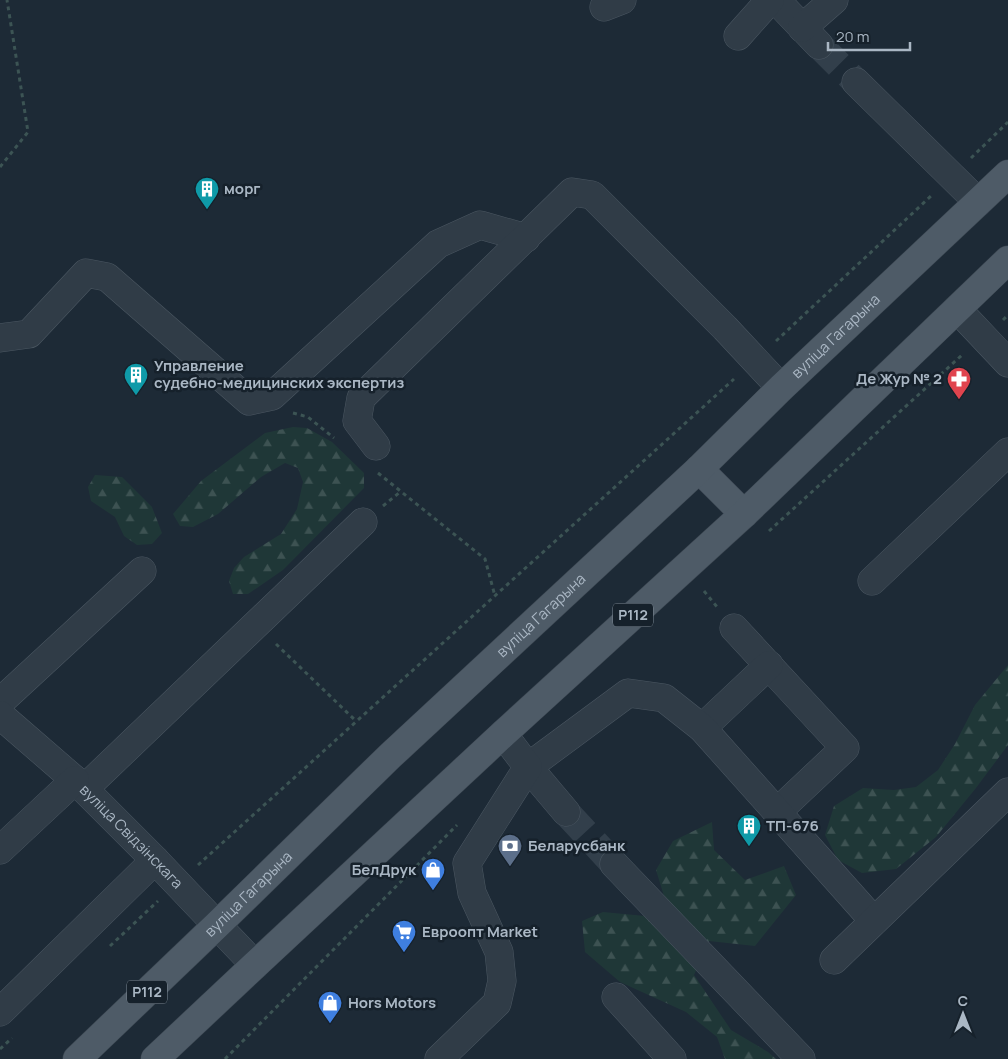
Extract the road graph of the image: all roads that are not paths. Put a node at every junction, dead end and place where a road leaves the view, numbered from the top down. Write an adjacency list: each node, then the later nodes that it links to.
1 (770, 0): 4 (street)
2 (776, 0): 3 (street)
3 (834, 0)
4 (738, 36)
5 (856, 82): 7 (street)
6 (1008, 174): 7 (main road, вуліца Гагарына / Р112)
7 (978, 202): 13 (main road, вуліца Гагарына / Р112)
8 (526, 238): 11 (street); 13 (street); 14 (street)
9 (1008, 260): 10 (main road, Р112)
10 (957, 309): 12 (street); 17 (main road, Р112)
11 (0, 338)
12 (1008, 363)
13 (781, 388): 16 (main road, вуліца Гагарына / Р112)
14 (376, 446)
15 (1008, 452): 20 (street)
16 (699, 469): 17 (main road); 36 (main road, вуліца Гагарына / Р112)
17 (744, 514): 26 (main road, Р112)
18 (363, 522): 28 (street)
19 (142, 571): 23 (street)
20 (872, 581)
21 (734, 628): 22 (street)
22 (769, 665): 25 (street); 31 (street)
23 (0, 702)
24 (0, 715): 28 (street, вуліца Свідзінскага)
25 (702, 728): 27 (street); 31 (street)
26 (503, 734): 27 (street); 38 (main road, Р112)
27 (528, 766): 30 (street); 43 (street)
28 (80, 784): 32 (street); 33 (street, вуліца Свідзінскага)
29 (1008, 792): 35 (street)
30 (566, 812)
31 (777, 812): 35 (street)
32 (0, 850)
33 (155, 860): 36 (street, вуліца Свідзінскага); 40 (street)
34 (614, 864): 45 (street)
35 (874, 921): 37 (street)
36 (217, 925): 38 (street, вуліца Свідзінскага); 41 (main road, вуліца Гагарына / Р112)
37 (834, 960)
38 (255, 964): 42 (main road, Р112)
39 (616, 997): 44 (street)
40 (0, 1012)
41 (77, 1059)
42 (156, 1059)
43 (439, 1059)
44 (672, 1059)
45 (801, 1059)

